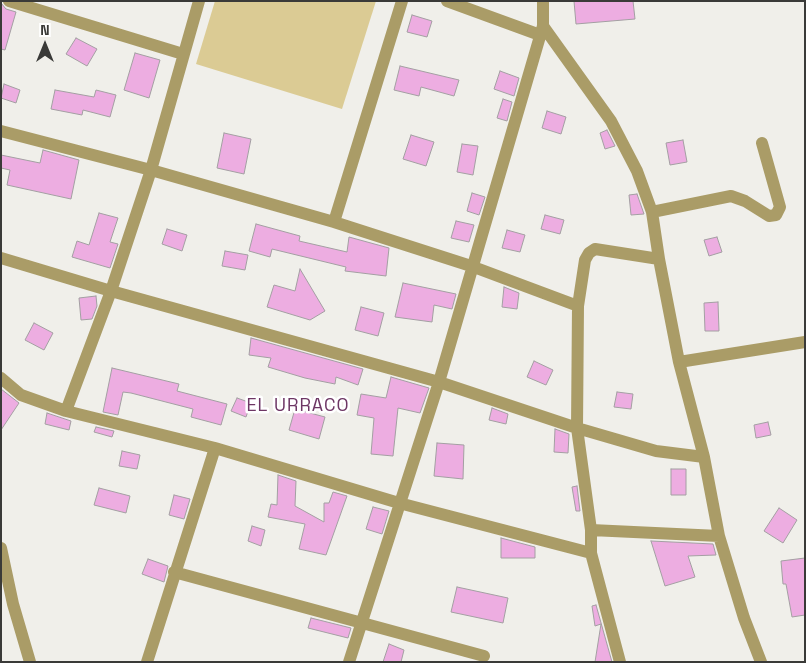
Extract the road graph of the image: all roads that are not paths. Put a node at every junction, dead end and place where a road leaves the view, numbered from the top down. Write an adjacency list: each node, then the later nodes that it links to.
1 (9, 1): 7 (street)
2 (199, 1): 7 (street)
3 (402, 1): 12 (street)
4 (447, 1): 6 (street)
5 (543, 1): 6 (street)
6 (542, 30): 11 (street); 15 (street)
7 (183, 54): 10 (street)
8 (1, 132): 10 (street)
9 (762, 143): 11 (street)
10 (151, 170): 12 (street); 16 (street)
11 (652, 212): 14 (street)
12 (334, 222): 15 (street)
13 (1, 258): 16 (street)
14 (658, 259): 17 (street); 19 (street)
15 (471, 266): 17 (street); 21 (street)
16 (111, 291): 21 (street); 22 (street)
17 (578, 306): 23 (street)
18 (805, 342): 19 (street)
19 (679, 362): 25 (street)
20 (1, 378): 22 (street)
21 (438, 382): 23 (street); 26 (street)
22 (66, 412): 24 (street)
23 (577, 428): 25 (street); 27 (street)
24 (215, 448): 26 (street); 31 (street)
25 (704, 457): 28 (street)
26 (399, 503): 30 (street); 32 (street)
27 (591, 530): 28 (street); 30 (street)
28 (719, 536): 38 (street)
29 (1, 548): 34 (street)
30 (591, 553): 37 (street)
31 (174, 572): 32 (street); 35 (street)
32 (361, 623): 33 (street); 36 (street)
33 (484, 656)
34 (30, 662)
35 (147, 662)
36 (349, 662)
37 (620, 662)
38 (761, 662)

